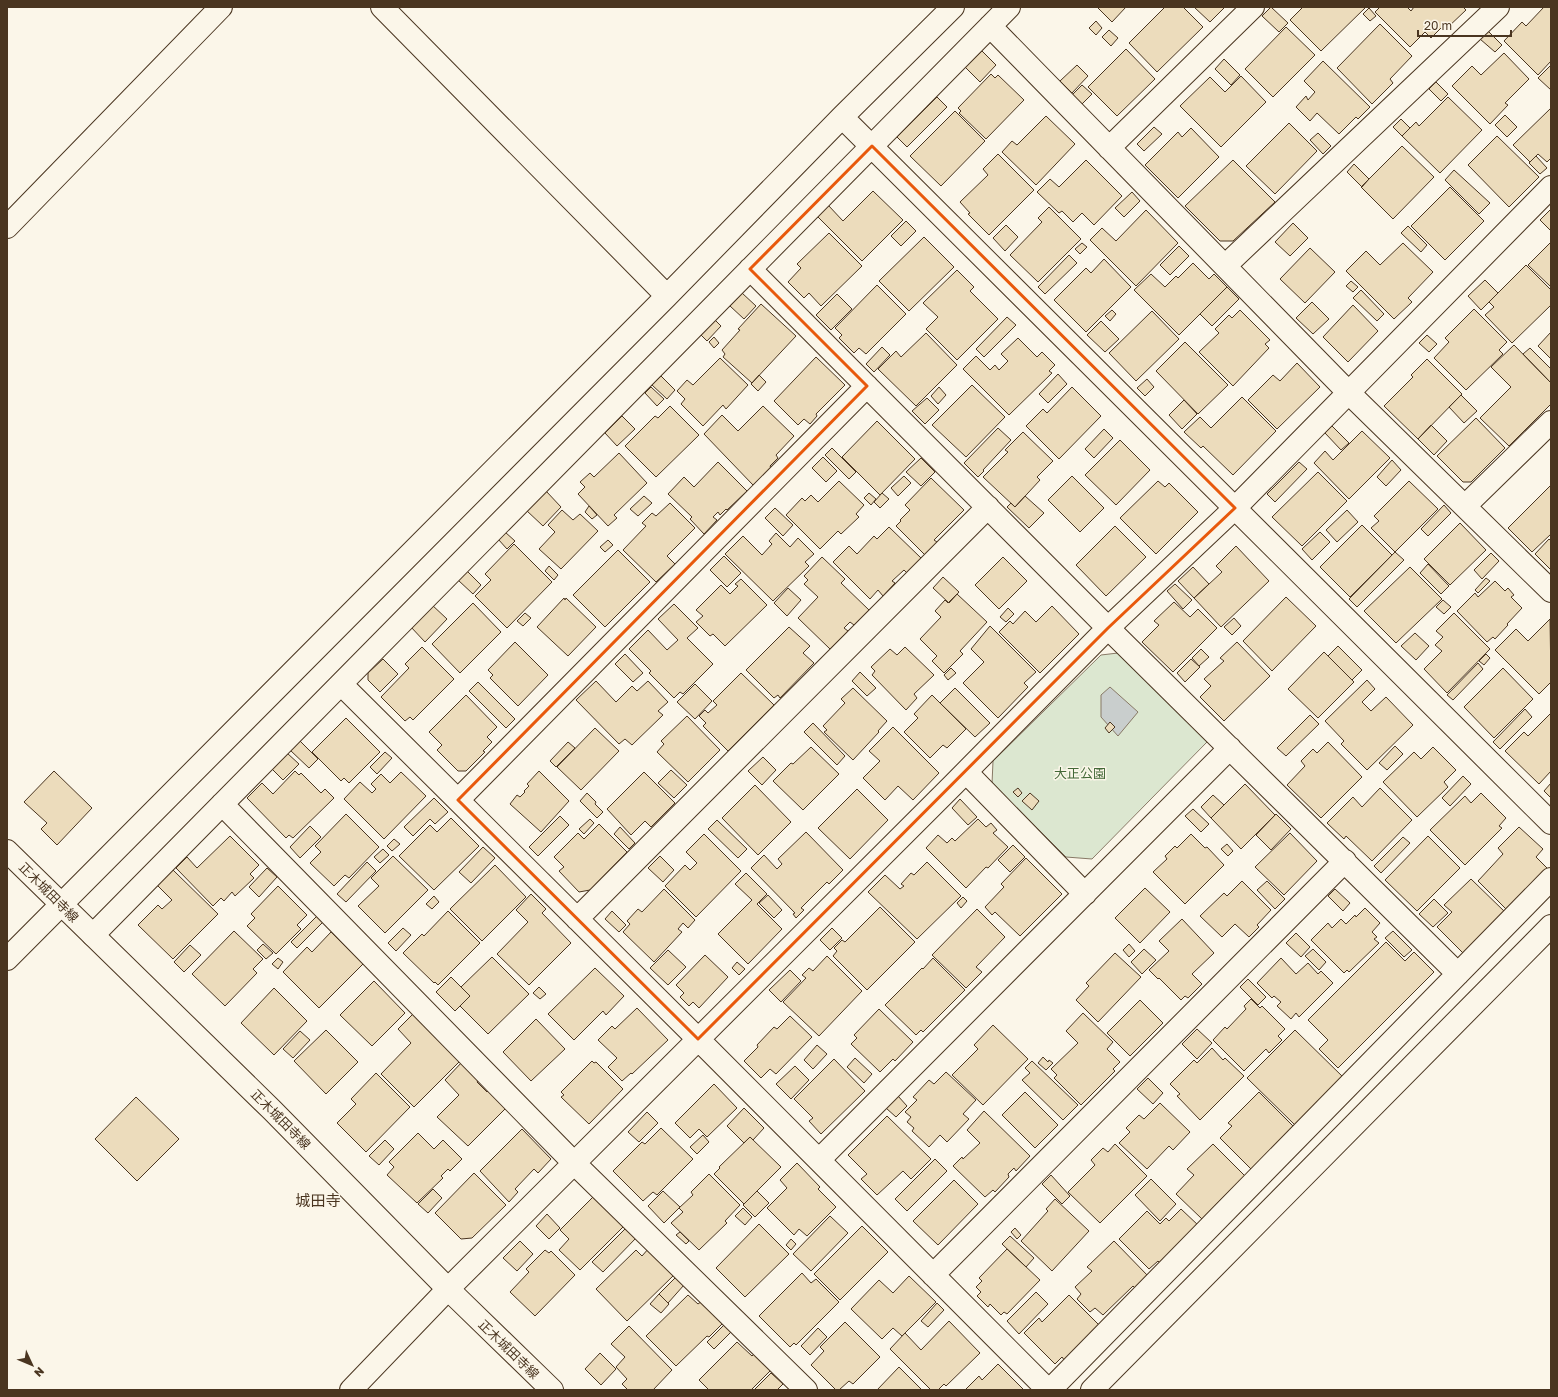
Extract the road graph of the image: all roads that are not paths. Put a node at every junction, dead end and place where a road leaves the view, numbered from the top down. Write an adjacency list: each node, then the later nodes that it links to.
1 (221, 7): 12 (street)
2 (382, 7): 15 (street)
3 (953, 7): 8 (street)
4 (1009, 7): 7 (street)
5 (1253, 7): 10 (street)
6 (1498, 7): 13 (street)
7 (990, 26): 9 (street); 10 (street)
8 (842, 117): 9 (street); 15 (street)
9 (872, 146): 14 (street); 21 (street)
10 (1108, 148): 13 (street)
11 (1551, 187): 17 (street)
12 (7, 227)
13 (1225, 266): 17 (street)
14 (750, 269): 16 (street); 24 (street)
15 (667, 296): 34 (street)
16 (867, 386): 20 (street); 27 (street)
17 (1348, 392): 19 (street); 21 (street)
18 (1551, 422): 19 (street)
19 (1465, 506): 22 (street)
20 (988, 507): 23 (street); 35 (street)
21 (1235, 508): 23 (street); 29 (street)
22 (1551, 591)
23 (1108, 628): 25 (street); 26 (street)
24 (341, 684): 27 (street); 28 (street)
25 (1230, 748): 31 (street); 33 (street)
26 (966, 772): 33 (street); 40 (street)
27 (458, 800): 35 (street)
28 (222, 804): 37 (street); 42 (street)
29 (1551, 823)
30 (7, 851): 34 (street, 正木城田寺線)
31 (1345, 862): 39 (street); 43 (street)
32 (1551, 879): 39 (street)
33 (1085, 894): 41 (street)
34 (61, 904): 37 (street, 正木城田寺線); 38 (street)
35 (577, 919): 40 (street)
36 (1551, 926): 49 (street)
37 (93, 935): 44 (street, 正木城田寺線)
38 (7, 959)
39 (1458, 974): 48 (street)
40 (698, 1039): 41 (street); 42 (street)
41 (819, 1160): 43 (street)
42 (574, 1163): 44 (street); 47 (street)
43 (933, 1275): 48 (street)
44 (448, 1289): 45 (street); 46 (street, 正木城田寺線)
45 (351, 1390)
46 (552, 1390)
47 (806, 1390)
48 (1049, 1390)
49 (1092, 1390)

